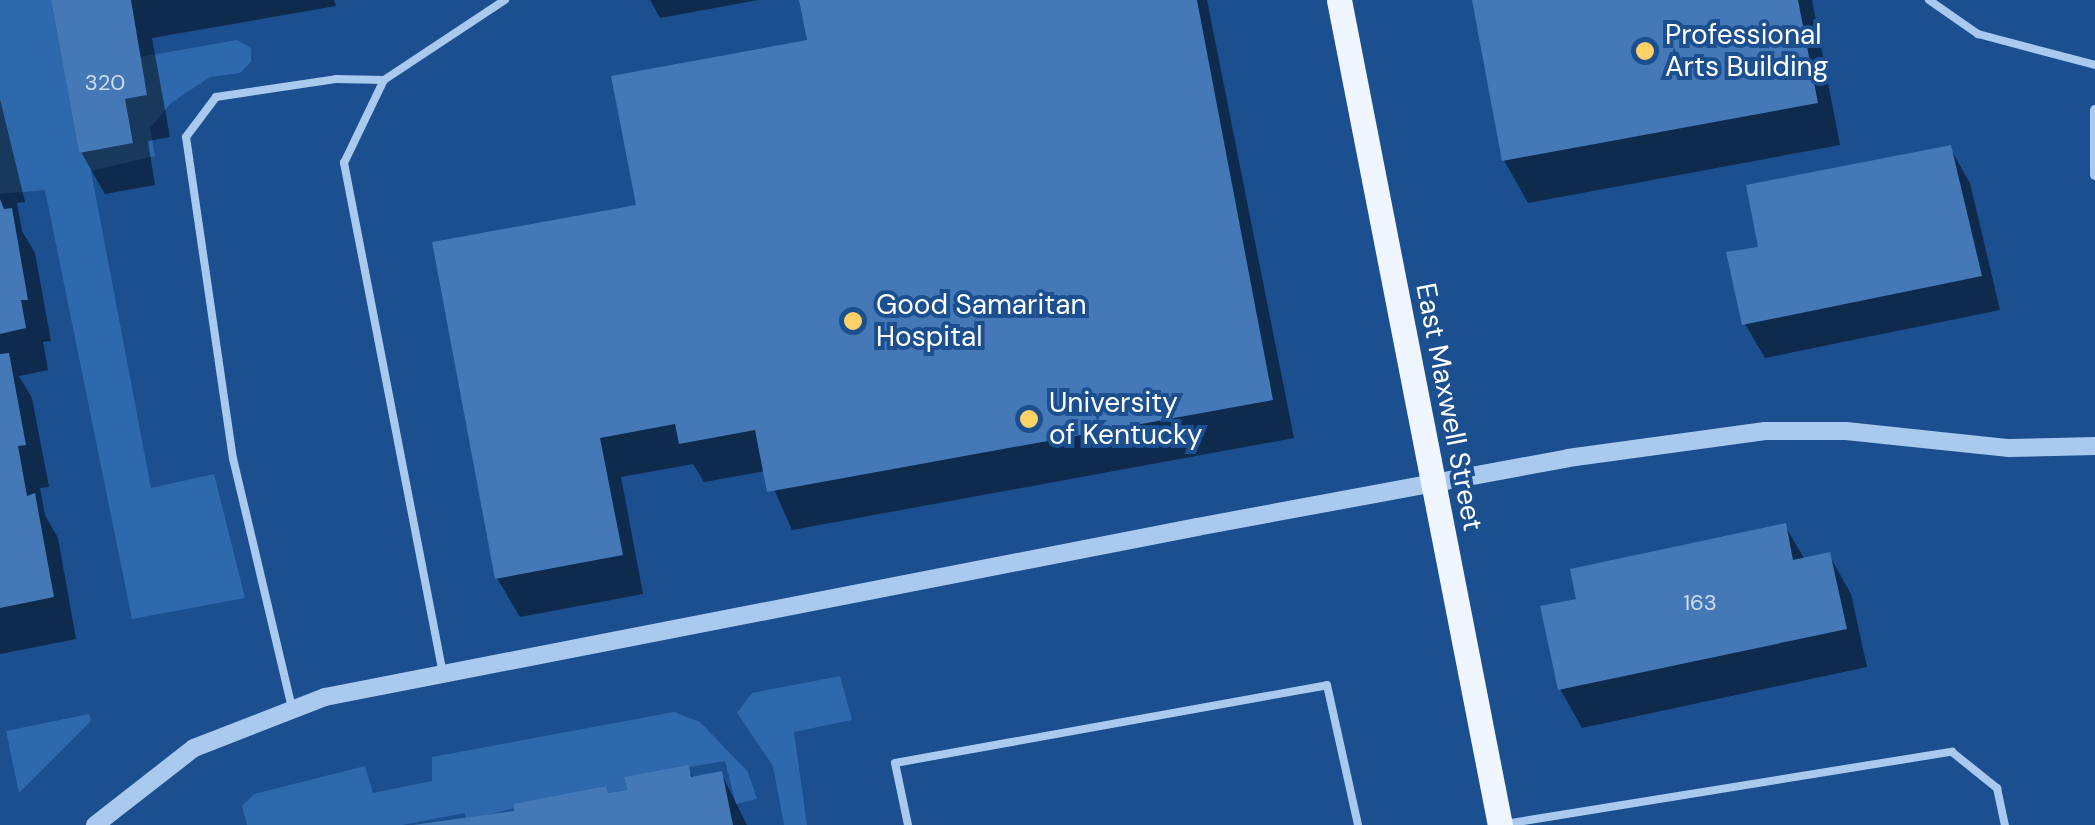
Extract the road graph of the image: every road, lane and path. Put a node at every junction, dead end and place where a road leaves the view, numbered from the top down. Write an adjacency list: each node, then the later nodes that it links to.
1 (505, 0): 5 (lane)
2 (1339, 0): 9 (main road, East Maxwell Street)
3 (1929, 0): 4 (lane)
4 (2095, 65)
5 (384, 80): 10 (lane); 11 (lane)
6 (2095, 110): 7 (street)
7 (2095, 175)
8 (2095, 446): 9 (street)
9 (1434, 486): 10 (street); 15 (main road, East Maxwell Street)
10 (443, 674): 11 (street)
11 (292, 708): 12 (street)
12 (95, 825)
13 (908, 825): 14 (lane)
14 (1358, 825)
15 (1498, 825): 16 (lane)
16 (2005, 825)

